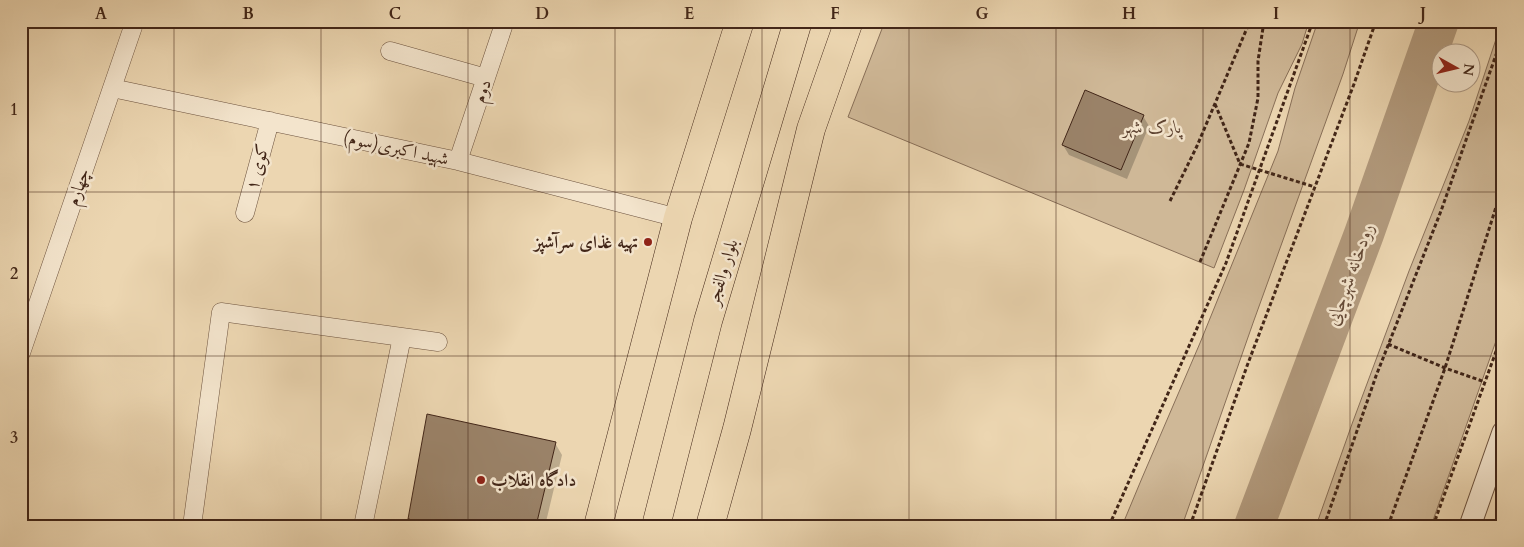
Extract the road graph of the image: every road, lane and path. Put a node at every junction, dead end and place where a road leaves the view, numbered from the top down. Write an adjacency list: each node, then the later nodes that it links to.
1 (135, 21): 13 (street, چهارم)
2 (505, 21): 12 (street, دوم)
3 (740, 21): 23 (highway)
4 (798, 21): 36 (highway, بلوار والفجر)
5 (849, 21): 37 (highway)
6 (1250, 21): 14 (path)
7 (1264, 21): 17 (path)
8 (1313, 21): 18 (path)
9 (1376, 21): 20 (path)
10 (1503, 35): 28 (path)
11 (390, 51): 12 (street)
12 (486, 78): 16 (street, دوم)
13 (112, 88): 15 (street, شهید اکبری(سوم)); 29 (street, چهارم)
14 (1215, 104): 17 (path); 21 (path)
15 (270, 121): 16 (street, شهید اکبری(سوم)); 22 (street, کوی ۱)
16 (458, 162): 23 (street, شهید اکبری(سوم))
17 (1240, 164): 18 (path); 24 (path)
18 (1259, 170): 20 (path); 38 (path)
19 (1503, 185): 30 (path)
20 (1315, 187): 39 (path)
21 (1170, 201)
22 (245, 213)
23 (678, 218): 35 (highway)
24 (1200, 262)
25 (1503, 332): 31 (path)
26 (402, 337): 27 (street); 33 (street); 34 (street)
27 (438, 342)
28 (1388, 344): 30 (path); 40 (path)
29 (21, 353)
30 (1445, 368): 31 (path); 41 (path)
31 (1485, 382): 42 (path)
32 (1503, 432): 43 (street)
33 (192, 526)
34 (363, 526)
35 (598, 526)
36 (656, 526)
37 (710, 526)
38 (1109, 526)
39 (1190, 526)
40 (1324, 526)
41 (1388, 526)
42 (1434, 526)
43 (1470, 526)

